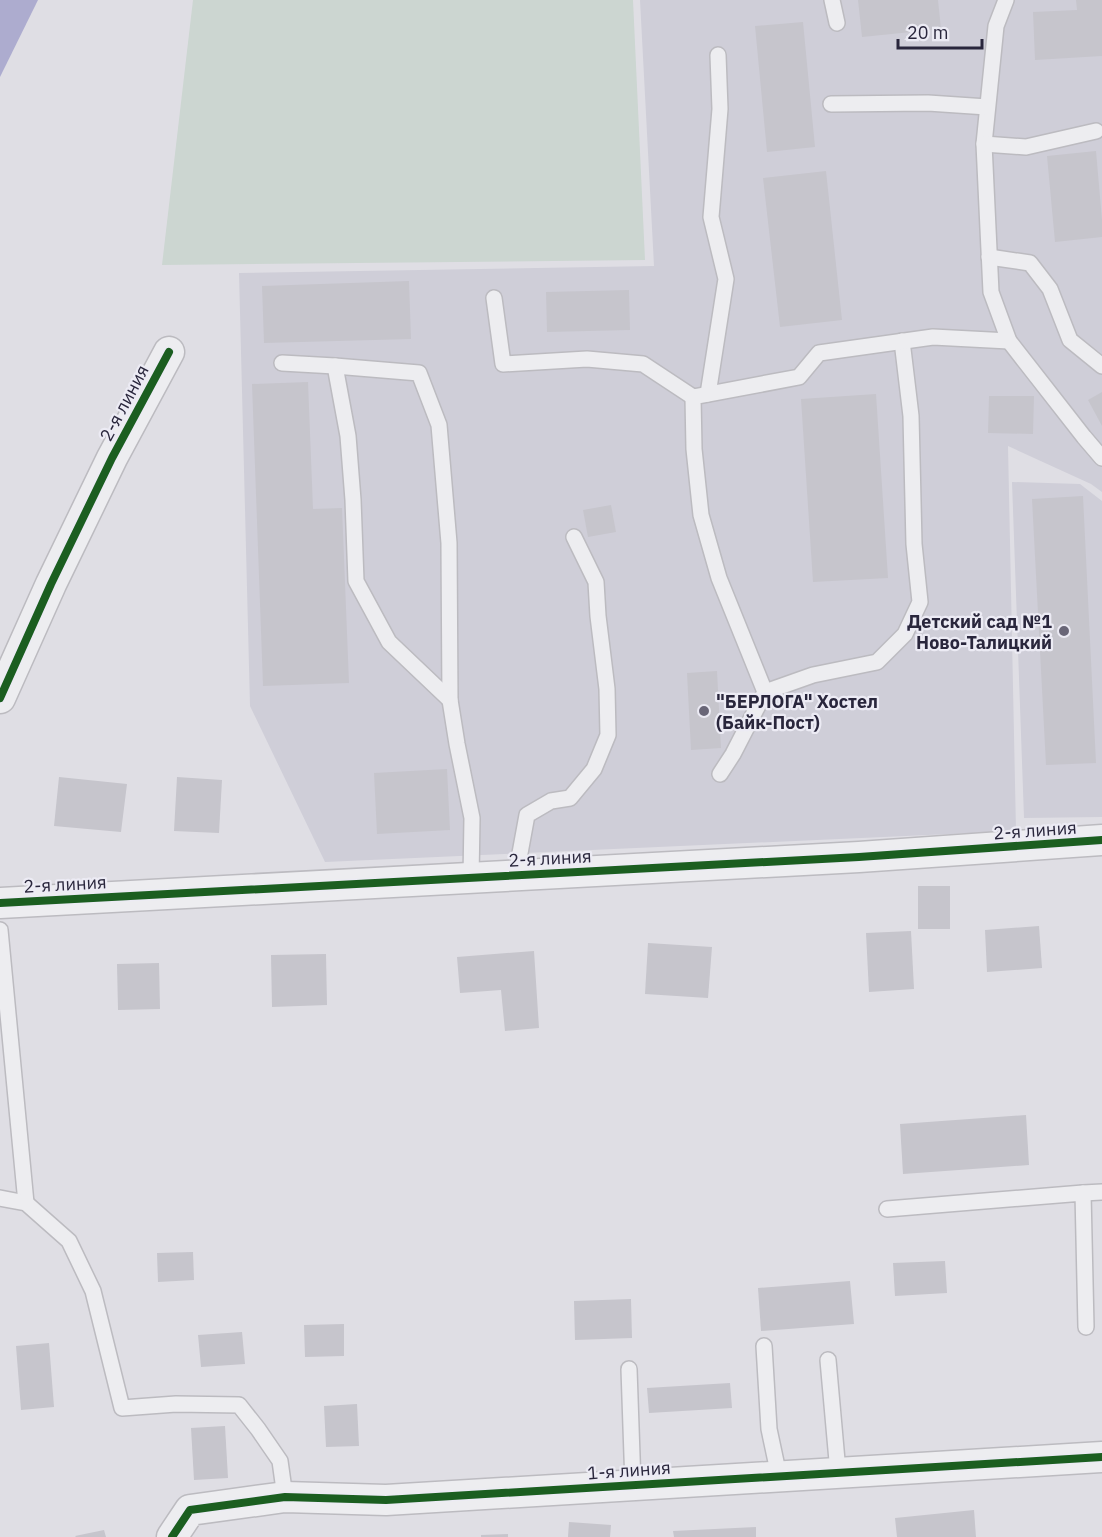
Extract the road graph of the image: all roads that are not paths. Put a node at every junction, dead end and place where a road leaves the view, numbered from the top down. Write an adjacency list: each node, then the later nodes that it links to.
1 (832, 0): 3 (lane)
2 (1006, 0): 6 (lane)
3 (837, 23)
4 (718, 55): 17 (lane)
5 (831, 104): 6 (lane)
6 (987, 107): 8 (lane)
7 (1096, 131): 8 (lane)
8 (984, 144): 9 (lane)
9 (989, 257): 12 (lane); 16 (lane)
10 (494, 298): 17 (lane)
11 (902, 341): 12 (lane); 17 (lane); 20 (lane)
12 (1009, 341): 18 (lane)
13 (169, 352): 21 (street, 2-я линия)
14 (282, 363): 15 (lane)
15 (335, 366): 22 (lane); 22 (lane)
16 (1102, 366)
17 (700, 395): 20 (lane)
18 (1102, 458)
19 (574, 537): 25 (lane)
20 (765, 692): 23 (lane)
21 (0, 698)
22 (450, 700): 26 (lane)
23 (720, 774)
24 (1102, 840): 25 (street, 2-я линия)
25 (516, 875): 26 (street, 2-я линия)
26 (471, 878): 27 (street, 2-я линия)
27 (0, 903)
28 (0, 930): 32 (lane)
29 (1102, 1192): 30 (lane)
30 (1083, 1193): 33 (lane); 34 (lane)
31 (0, 1198): 32 (lane)
32 (26, 1203): 42 (lane)
33 (887, 1209)
34 (1086, 1327)
35 (764, 1346): 40 (lane)
36 (828, 1360): 39 (lane)
37 (629, 1369): 41 (lane)
38 (1102, 1456): 39 (street, 1-я линия)
39 (838, 1472): 40 (street, 1-я линия)
40 (779, 1476): 41 (street, 1-я линия)
41 (633, 1485): 42 (street, 1-я линия)
42 (285, 1497): 43 (street, 1-я линия)
43 (172, 1537)

